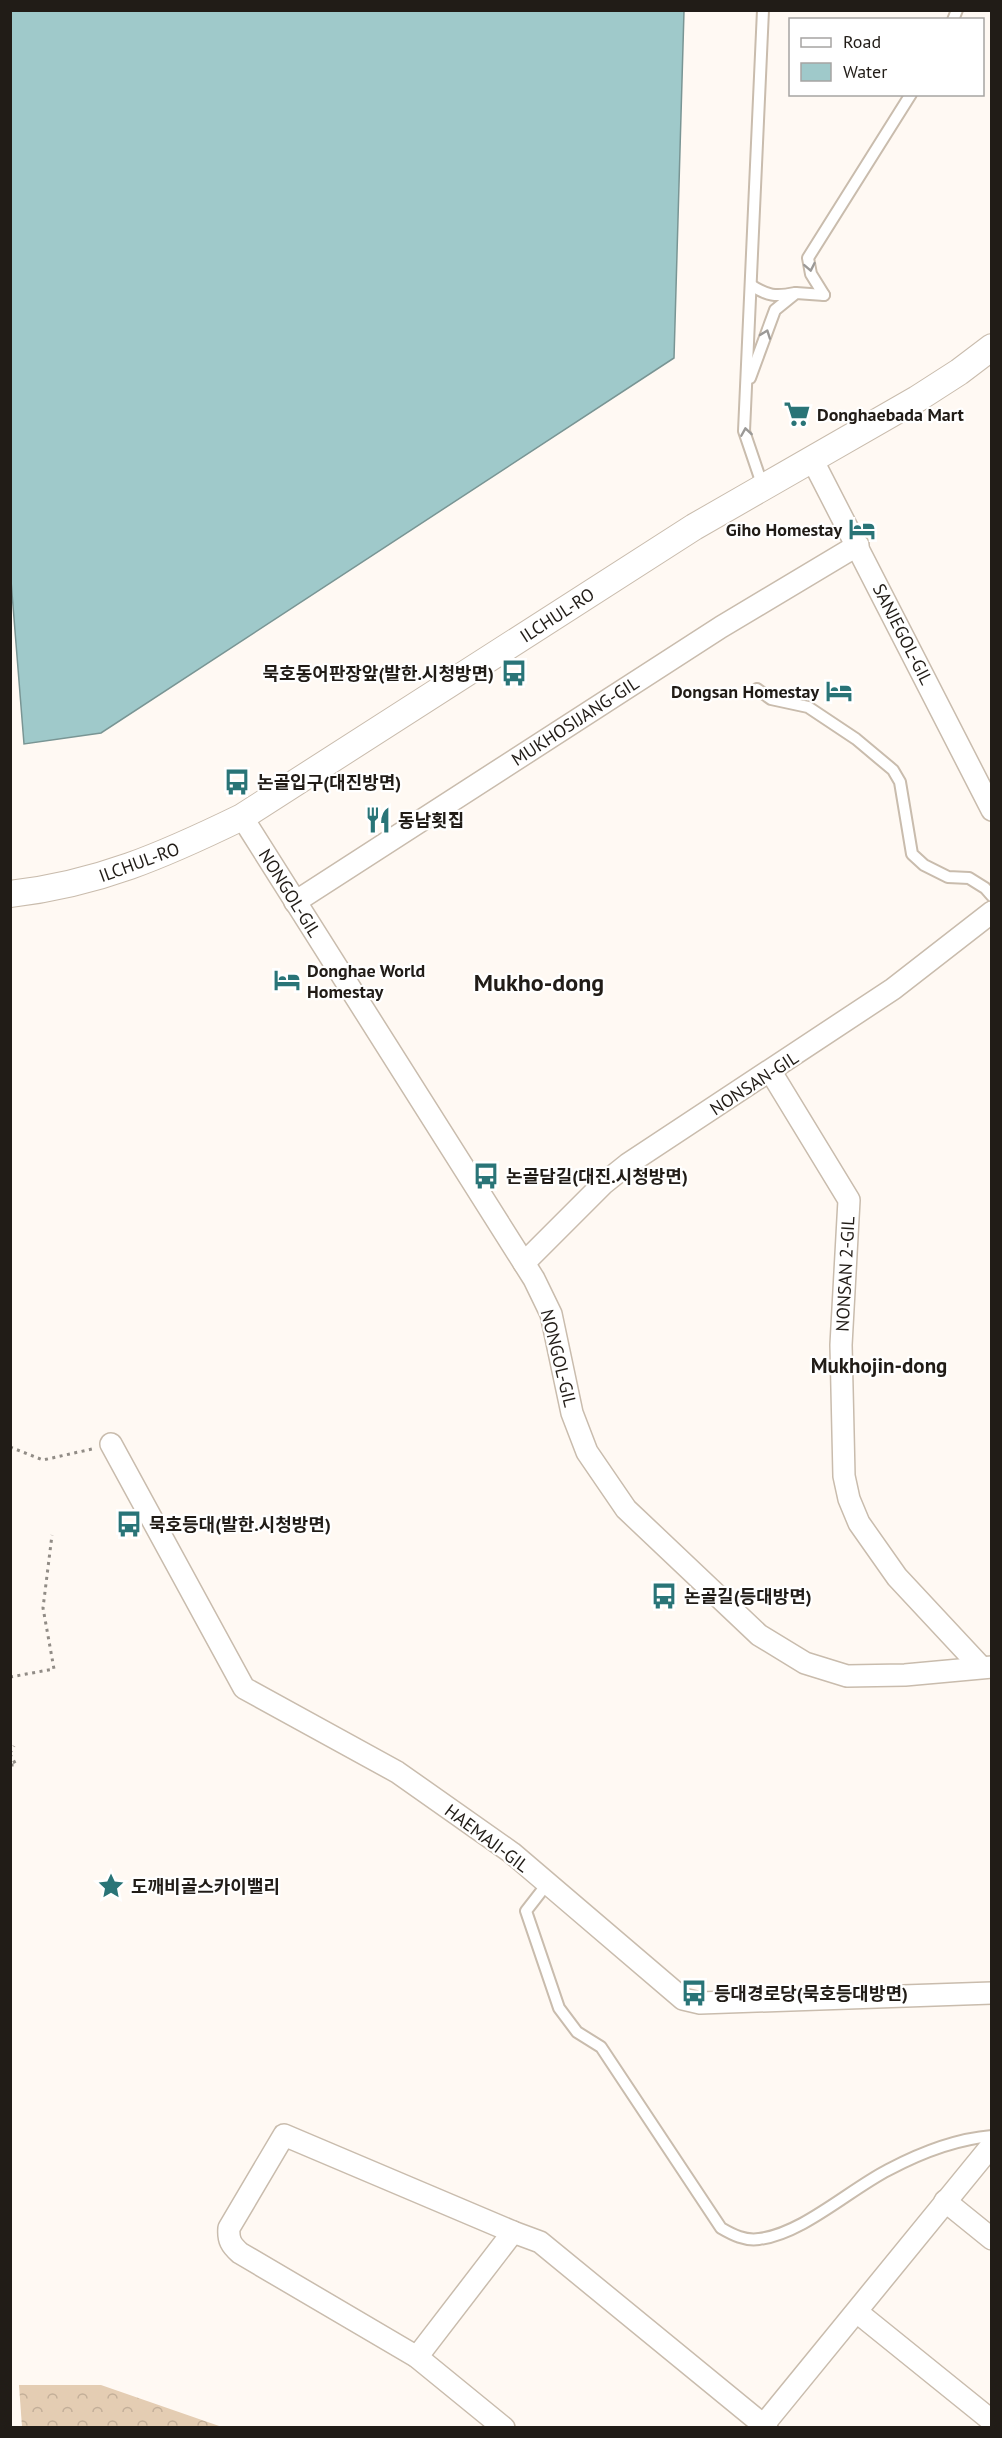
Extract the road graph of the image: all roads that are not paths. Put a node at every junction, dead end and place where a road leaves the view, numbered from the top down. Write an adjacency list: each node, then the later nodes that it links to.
1 (763, 10): 3 (lane)
2 (909, 96): 4 (lane, one-way to 4)
3 (751, 285): 4 (lane); 6 (lane)
4 (796, 293): 6 (lane, one-way to 4)
5 (992, 347): 7 (street, ILCHUL-RO)
6 (746, 389): 8 (lane, one-way to 6)
7 (812, 459): 8 (street, ILCHUL-RO); 9 (street, SANJEGOL-GIL)
8 (763, 488): 12 (street, ILCHUL-RO)
9 (858, 545): 11 (street, SANJEGOL-GIL); 15 (street, MUKHOSIJANG-GIL)
10 (757, 689): 14 (lane)
11 (992, 810)
12 (242, 817): 13 (street, ILCHUL-RO); 15 (street, NONGOL-GIL)
13 (10, 894)
14 (992, 896)
15 (295, 902): 18 (street, NONGOL-GIL)
16 (992, 912): 17 (street, NONSAN-GIL)
17 (771, 1072): 18 (street, NONSAN-GIL); 20 (street, NONSAN 2-GIL)
18 (524, 1263): 20 (street, NONGOL-GIL)
19 (111, 1444): 21 (street, HAEMAJI-GIL)
20 (986, 1667)
21 (547, 1884): 22 (street, HAEMAJI-GIL); 23 (lane)
22 (992, 1993)
23 (992, 2136)
24 (992, 2145): 25 (street)
25 (945, 2201): 27 (street); 28 (street)
26 (513, 2232): 29 (street); 29 (street); 31 (street)
27 (992, 2239)
28 (857, 2312): 30 (street); 31 (street)
29 (417, 2357): 32 (street)
30 (992, 2421)
31 (764, 2426)
32 (504, 2427)

